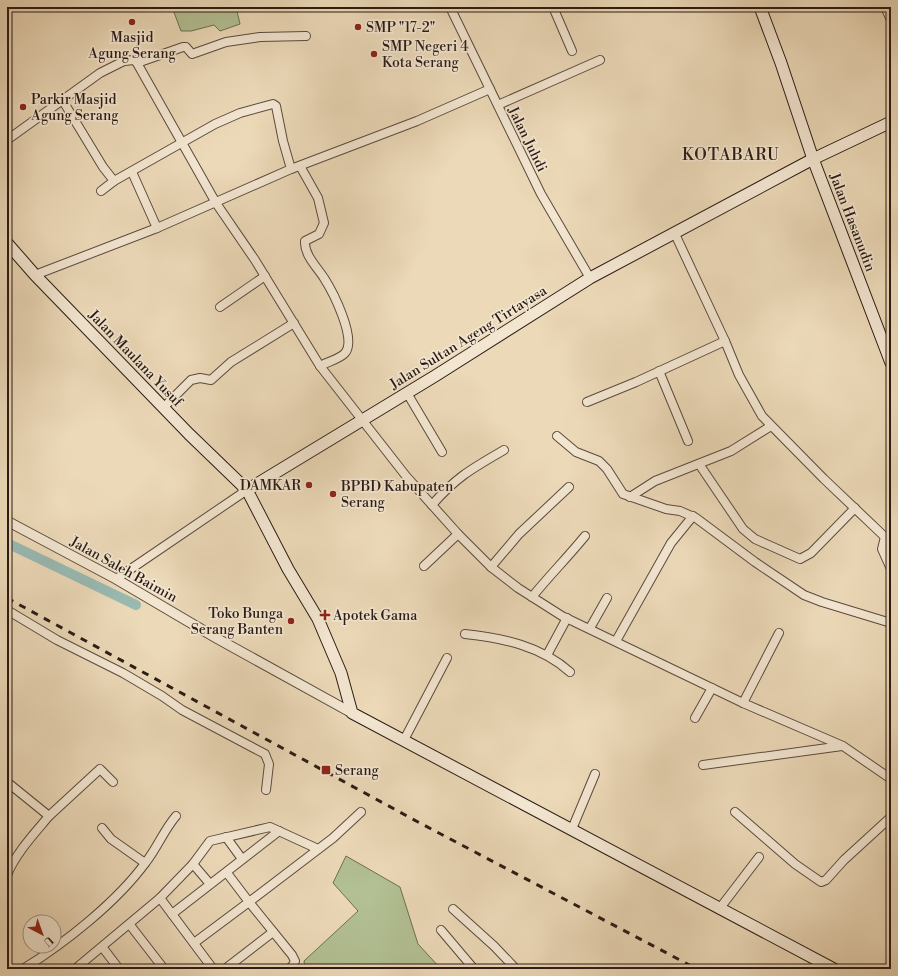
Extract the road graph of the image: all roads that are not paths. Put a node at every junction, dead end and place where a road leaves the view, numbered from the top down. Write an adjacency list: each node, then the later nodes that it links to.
1 (450, 7): 10 (street, Jalan Juhdi)
2 (553, 7): 7 (street)
3 (760, 7): 16 (main road, Jalan Hasanudin)
4 (885, 7): 5 (street)
5 (891, 20)
6 (306, 36): 9 (street)
7 (572, 52)
8 (600, 60): 12 (street)
9 (137, 63): 11 (street); 15 (street)
10 (490, 89): 12 (street, Jalan Juhdi); 17 (street)
11 (63, 101): 14 (street); 20 (street)
12 (498, 105): 28 (street, Jalan Juhdi)
13 (891, 122): 16 (main road, Jalan Sultan Ageng Tirtayasa)
14 (7, 140)
15 (181, 143): 18 (street); 19 (street); 22 (street)
16 (813, 159): 24 (main road, Jalan Sultan Ageng Tirtayasa); 32 (main road, Jalan Hasanudin)
17 (300, 166): 18 (street); 33 (street)
18 (291, 169): 22 (street)
19 (132, 172): 20 (street); 23 (street)
20 (114, 181): 21 (street)
21 (101, 192)
22 (216, 203): 23 (street); 27 (street)
23 (157, 228): 26 (street)
24 (675, 234): 28 (main road, Jalan Sultan Ageng Tirtayasa); 31 (street)
25 (7, 243): 26 (main road, Jalan Maulana Yusuf)
26 (35, 275): 37 (main road, Jalan Maulana Yusuf)
27 (265, 276): 29 (street); 30 (street)
28 (590, 278): 35 (main road, Jalan Sultan Ageng Tirtayasa)
29 (220, 307)
30 (294, 323): 33 (street); 37 (street)
31 (725, 340): 34 (street); 39 (street)
32 (891, 363)
33 (320, 366): 38 (street)
34 (659, 371): 36 (street); 41 (street)
35 (406, 393): 38 (main road, Jalan Sultan Ageng Tirtayasa); 43 (street)
36 (587, 402)
37 (164, 408): 46 (main road, Jalan Maulana Yusuf)
38 (361, 419): 46 (main road, Jalan Sultan Ageng Tirtayasa); 48 (street)
39 (771, 426): 44 (street); 49 (street)
40 (557, 436): 47 (street)
41 (688, 441)
42 (504, 450): 48 (street)
43 (442, 452)
44 (699, 464): 47 (street); 49 (street)
45 (569, 487): 56 (street)
46 (247, 490): 58 (street); 73 (main road, Jalan Maulana Yusuf)
47 (630, 498): 50 (street)
48 (432, 505): 52 (street)
49 (855, 508): 54 (street)
50 (693, 516): 63 (street); 67 (street)
51 (7, 521): 58 (street, Jalan Saleh Baimin)
52 (458, 534): 55 (street); 56 (street)
53 (585, 536): 59 (street)
54 (888, 538): 57 (street)
55 (424, 566)
56 (491, 566): 59 (street)
57 (891, 569)
58 (116, 579): 73 (street, Jalan Saleh Baimin)
59 (532, 597): 62 (street)
60 (607, 598): 64 (street)
61 (7, 610): 82 (street)
62 (567, 618): 64 (street); 68 (street)
63 (891, 623)
64 (590, 628): 67 (street)
65 (779, 633): 72 (street)
66 (465, 634): 68 (street)
67 (616, 641): 71 (street)
68 (547, 655): 70 (street)
69 (447, 658): 75 (street)
70 (570, 672)
71 (712, 688): 72 (street); 74 (street)
72 (743, 703): 76 (street)
73 (352, 713): 75 (main road)
74 (695, 718)
75 (404, 740): 89 (main road)
76 (843, 746): 77 (street); 79 (street)
77 (703, 765)
78 (595, 774): 89 (street)
79 (891, 778)
80 (7, 782): 85 (street)
81 (113, 782): 85 (street)
82 (266, 790)
83 (361, 812): 92 (street)
84 (735, 812): 87 (street)
85 (49, 816): 98 (street)
86 (176, 816): 95 (street)
87 (891, 817)
88 (102, 828): 95 (street)
89 (572, 829): 102 (main road)
90 (279, 831): 91 (street); 92 (street); 94 (street)
91 (226, 837): 94 (street); 96 (street)
92 (318, 849): 101 (street)
93 (759, 857): 102 (street)
94 (242, 859): 97 (street)
95 (146, 863): 110 (street)
96 (193, 864): 99 (street); 100 (street)
97 (227, 873): 99 (street); 101 (street)
98 (7, 875)
99 (210, 884): 104 (street)
100 (160, 898): 104 (street); 105 (street)
101 (249, 902): 107 (street); 108 (street)
102 (720, 908): 119 (main road)
103 (453, 909): 118 (street)
104 (172, 914): 108 (street)
105 (130, 924): 109 (street); 113 (street)
106 (441, 930): 117 (street)
107 (273, 932): 115 (street); 116 (street)
108 (194, 943): 114 (street)
109 (103, 948): 111 (street); 112 (street)
110 (23, 969)
111 (75, 969)
112 (119, 969)
113 (164, 969)
114 (213, 969)
115 (224, 969)
116 (289, 969)
117 (474, 969)
118 (516, 969)
119 (834, 969)

